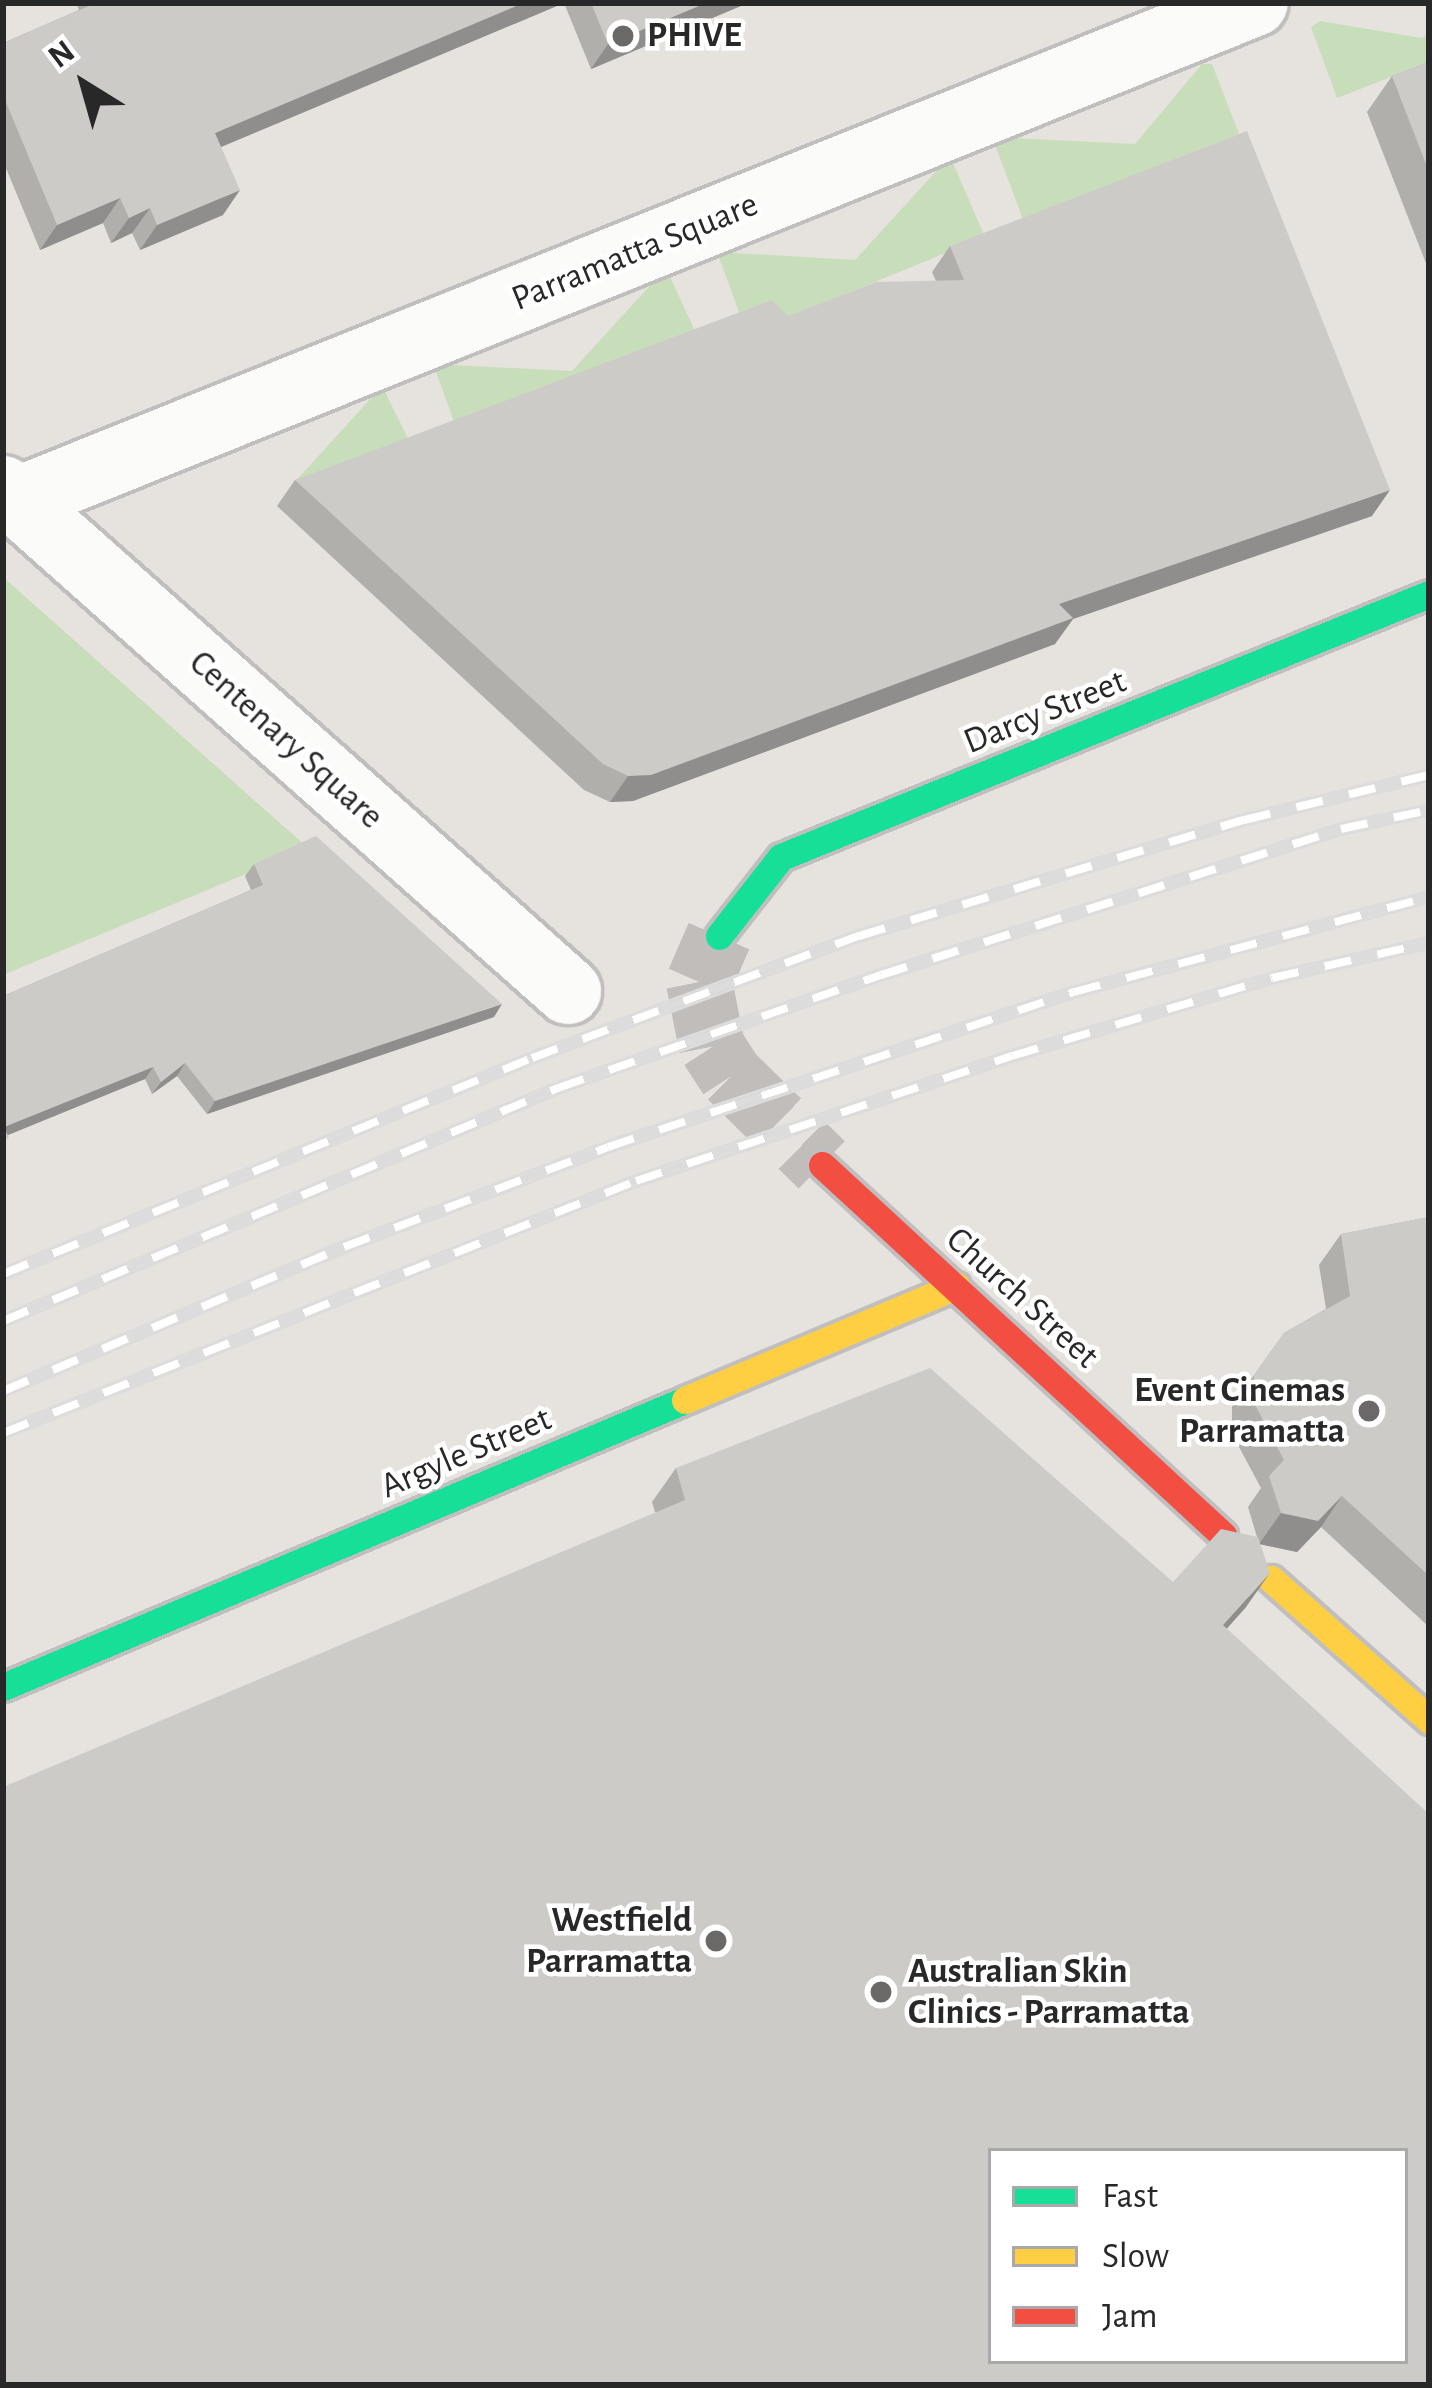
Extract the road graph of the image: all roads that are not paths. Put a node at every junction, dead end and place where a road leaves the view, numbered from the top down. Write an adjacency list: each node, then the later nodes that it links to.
1 (1255, 3): 2 (street, Parramatta Square)
2 (10, 495): 5 (street, Centenary Square)
3 (1429, 594): 4 (street, Darcy Street)
4 (719, 936)
5 (568, 991)
6 (822, 1165): 7 (street, Church Street)
7 (956, 1286): 8 (street, Church Street); 10 (street, Argyle Street)
8 (1223, 1535)
9 (1271, 1579): 11 (street)
10 (3, 1687)
11 (1429, 1720)

